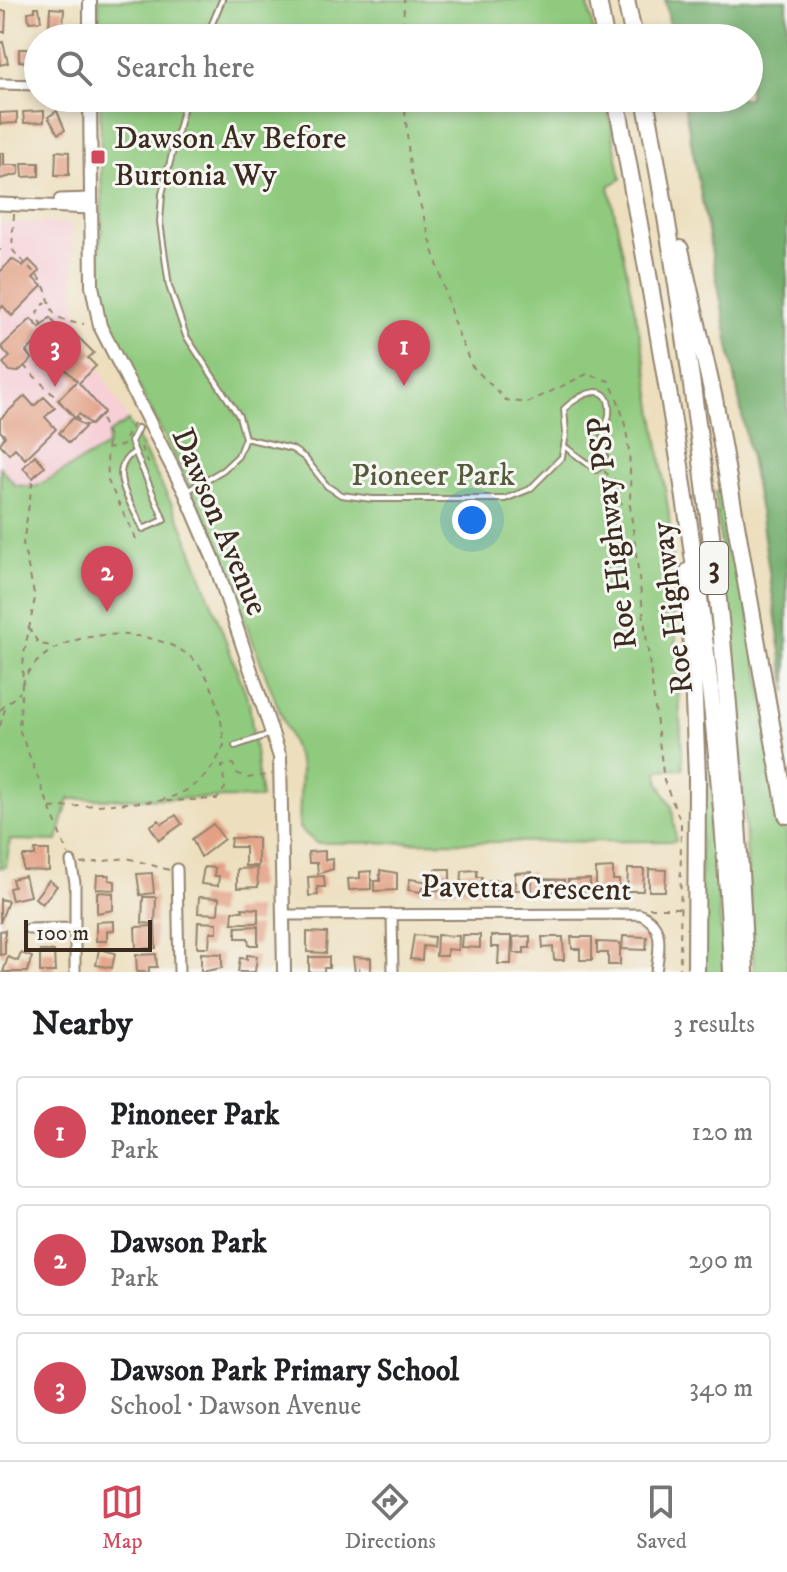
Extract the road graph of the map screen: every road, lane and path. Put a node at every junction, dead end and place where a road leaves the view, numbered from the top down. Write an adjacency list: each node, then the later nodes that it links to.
1 (90, 0): 6 (main road)
2 (222, 0): 7 (lane)
3 (404, 0): 8 (path)
4 (598, 0): 9 (highway)
5 (626, 0): 10 (highway)
6 (90, 24)
7 (212, 24)
8 (403, 24)
9 (602, 24)
10 (631, 24)
11 (0, 84): 12 (street)
12 (24, 85)
13 (90, 112): 20 (main road, Dawson Avenue)
14 (182, 112): 29 (lane)
15 (405, 112): 36 (path, Roe Highway PSP)
16 (619, 112): 37 (highway, Roe Highway / 3)
17 (648, 112): 18 (highway, Roe Highway / 3)
18 (658, 166): 51 (highway); 68 (highway, Roe Highway / 3)
19 (0, 204): 20 (street)
20 (90, 204): 35 (main road, Dawson Avenue)
21 (14, 212): 22 (path)
22 (47, 302): 23 (path); 24 (path)
23 (84, 324)
24 (42, 326)
25 (41, 346): 26 (path)
26 (52, 355)
27 (24, 366): 31 (path)
28 (138, 428): 32 (lane)
29 (245, 438): 30 (lane); 35 (lane)
30 (564, 446): 33 (lane); 33 (lane)
31 (107, 449)
32 (135, 452): 32 (lane)
33 (602, 467): 36 (path)
34 (39, 472): 38 (path)
35 (185, 492): 45 (main road, Dawson Avenue)
36 (630, 505): 54 (path, Roe Highway PSP)
37 (689, 505): 66 (highway); 67 (highway, Roe Highway / 3)
38 (28, 626): 39 (path); 40 (path)
39 (56, 646): 40 (path); 47 (path)
40 (22, 686): 41 (path)
41 (21, 691): 42 (path); 50 (path)
42 (5, 707): 43 (path); 44 (path)
43 (0, 710)
44 (0, 726)
45 (273, 733): 46 (lane); 56 (main road, Dawson Avenue)
46 (235, 746): 47 (path)
47 (221, 751): 49 (path)
48 (275, 774): 49 (path)
49 (159, 801): 50 (path)
50 (49, 808): 52 (path)
51 (787, 815)
52 (72, 864): 53 (path); 58 (street)
53 (177, 869): 61 (street)
54 (680, 908): 57 (path); 65 (path, Roe Highway PSP)
55 (392, 914): 56 (street, Pavetta Crescent); 57 (street, Pavetta Crescent); 63 (street, Pavetta Crescent)
56 (284, 915): 62 (main road, Dawson Avenue)
57 (643, 915): 64 (street, Pavetta Crescent)
58 (75, 928): 59 (street); 60 (street)
59 (29, 929)
60 (75, 972)
61 (179, 972)
62 (284, 972)
63 (393, 972)
64 (656, 972)
65 (680, 972)
66 (696, 972)
67 (732, 972)
68 (745, 972)

